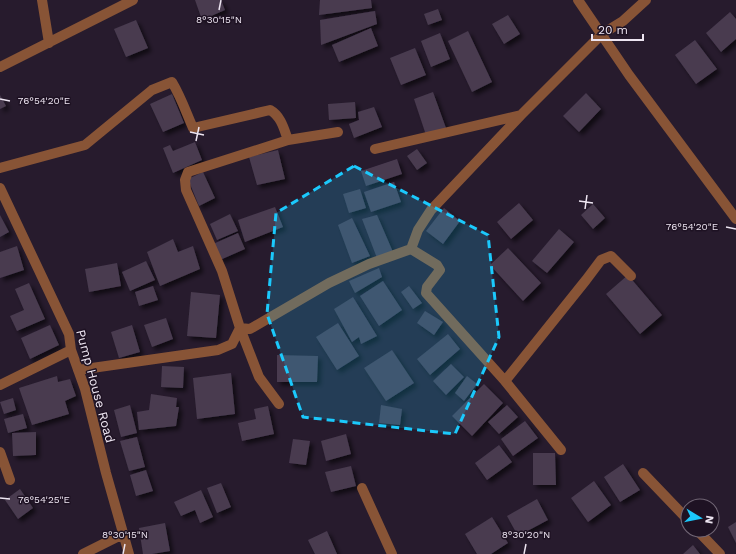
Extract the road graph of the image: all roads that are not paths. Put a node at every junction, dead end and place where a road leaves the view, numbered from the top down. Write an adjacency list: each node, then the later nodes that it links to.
1 (42, 0): 6 (street)
2 (133, 0): 6 (street)
3 (578, 0): 5 (street)
4 (646, 0): 5 (street)
5 (602, 34): 8 (street); 14 (street)
6 (49, 43): 7 (street)
7 (0, 67)
8 (521, 115): 11 (street); 15 (street)
9 (338, 132): 10 (street)
10 (288, 140): 12 (street); 17 (street)
11 (375, 149)
12 (0, 168)
13 (0, 188): 18 (street, Pump House Road)
14 (736, 219)
15 (411, 249): 17 (street); 20 (street)
16 (631, 276): 20 (street)
17 (240, 328): 19 (street); 22 (street)
18 (71, 350): 19 (street, Pump House Road); 21 (street)
19 (78, 370): 29 (street, Pump House Road)
20 (505, 381): 23 (street)
21 (0, 385)
22 (279, 404)
23 (561, 450)
24 (0, 452): 26 (street)
25 (643, 473): 28 (street)
26 (10, 480)
27 (362, 488): 33 (street)
28 (680, 512)
29 (123, 534): 31 (street); 32 (street, Pump House Road)
30 (705, 538): 34 (street)
31 (83, 554)
32 (128, 554)
33 (392, 554)
34 (720, 554)

